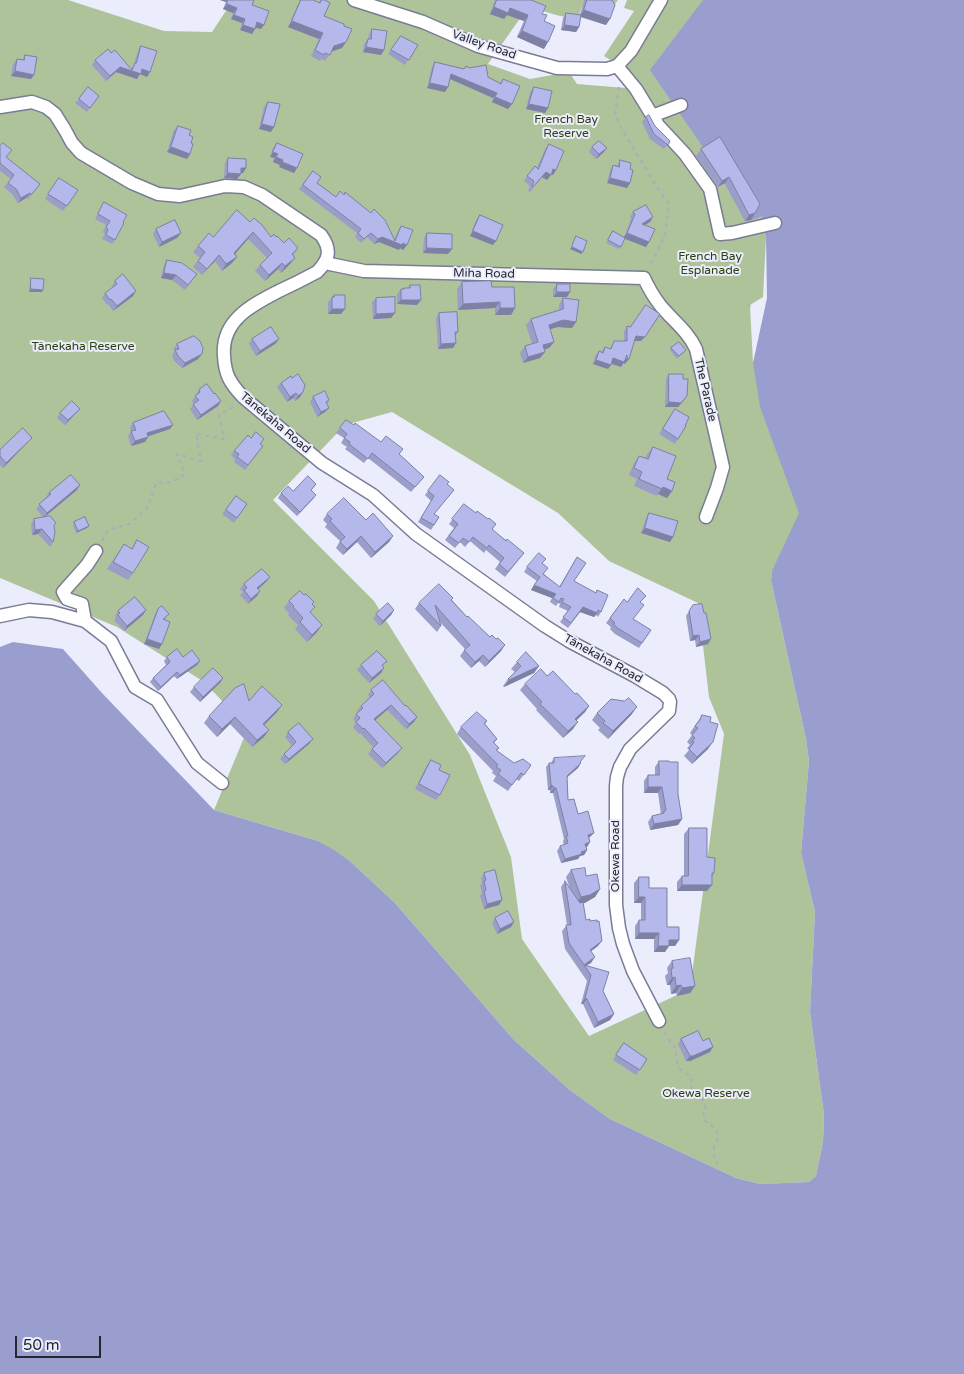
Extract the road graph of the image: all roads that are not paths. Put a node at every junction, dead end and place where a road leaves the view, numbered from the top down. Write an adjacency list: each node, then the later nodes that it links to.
1 (354, 0): 3 (street, Valley Road)
2 (661, 0): 3 (street)
3 (612, 67): 6 (street)
4 (681, 105): 6 (street)
5 (0, 106): 8 (street)
6 (652, 116): 7 (street)
7 (775, 223)
8 (325, 263): 9 (street, Miha Road); 14 (street, Tānekaha Road)
9 (644, 278): 10 (street, The Parade)
10 (706, 517)
11 (96, 552): 13 (street)
12 (0, 616): 13 (street)
13 (85, 621): 15 (street)
14 (670, 702): 16 (street, Okewa Road)
15 (222, 783)
16 (659, 1020)

